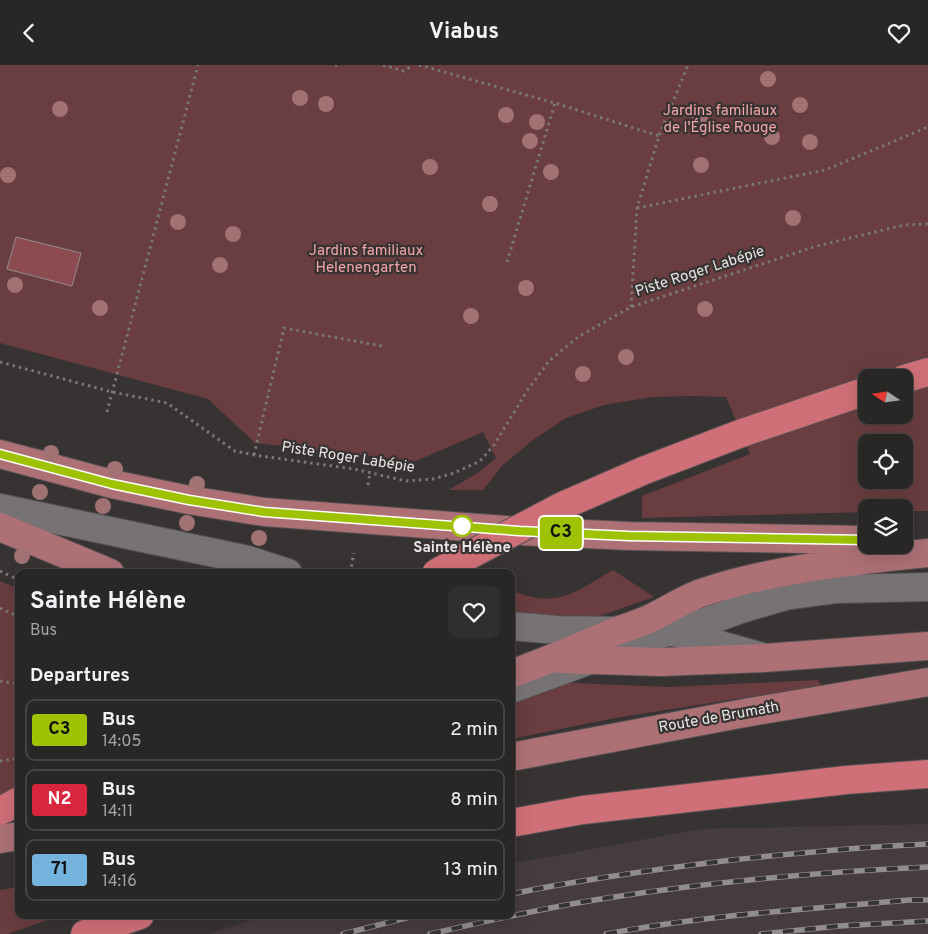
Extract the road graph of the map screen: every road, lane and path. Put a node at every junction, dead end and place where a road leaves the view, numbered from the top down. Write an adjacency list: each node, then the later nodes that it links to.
1 (198, 65): 19 (path)
2 (383, 65): 3 (path)
3 (413, 65)
4 (420, 65): 6 (path)
5 (688, 65): 8 (path)
6 (555, 103): 8 (path); 11 (path)
7 (928, 127): 9 (path)
8 (659, 135): 9 (path)
9 (637, 208): 12 (path)
10 (928, 224): 12 (path, Piste Roger Labépie)
11 (506, 262)
12 (631, 307): 25 (path, Piste Roger Labépie)
13 (382, 346): 25 (path)
14 (0, 362): 19 (path, Piste Roger Labépie)
15 (928, 372): 16 (highway)
16 (913, 376)
17 (928, 381): 18 (highway)
18 (913, 384)
19 (112, 392): 22 (path); 25 (path, Piste Roger Labépie)
20 (858, 394): 23 (highway)
21 (858, 398): 23 (highway)
22 (107, 412)
23 (806, 412): 34 (highway, bridge)
24 (0, 454): 28 (main road)
25 (254, 455)
26 (0, 508): 33 (lane)
27 (0, 527): 32 (main road)
28 (858, 540)
29 (913, 540): 30 (main road)
30 (928, 541)
31 (928, 553): 41 (main road)
32 (100, 569)
33 (276, 569)
34 (444, 569)
35 (0, 571): 36 (path)
36 (15, 577)
37 (928, 587): 42 (lane)
38 (0, 608): 39 (path)
39 (15, 615)
40 (515, 626): 41 (lane)
41 (616, 631): 42 (lane); 46 (main road)
42 (669, 631): 45 (lane); 47 (lane)
43 (928, 646): 45 (main road)
44 (515, 656): 46 (main road)
45 (768, 658): 47 (main road)
46 (552, 659): 47 (main road); 48 (main road)
47 (588, 660): 52 (lane)
48 (515, 673)
49 (0, 681): 51 (path)
50 (928, 682): 53 (main road, Route de Brumath)
51 (15, 683)
52 (515, 687)
53 (515, 756)
54 (15, 759): 55 (path)
55 (0, 761)
56 (928, 774): 59 (highway)
57 (15, 803): 58 (highway, bridge)
58 (0, 811)
59 (515, 822)
60 (15, 837): 61 (main road)
61 (0, 839)
62 (128, 919): 63 (highway)
63 (85, 934)

